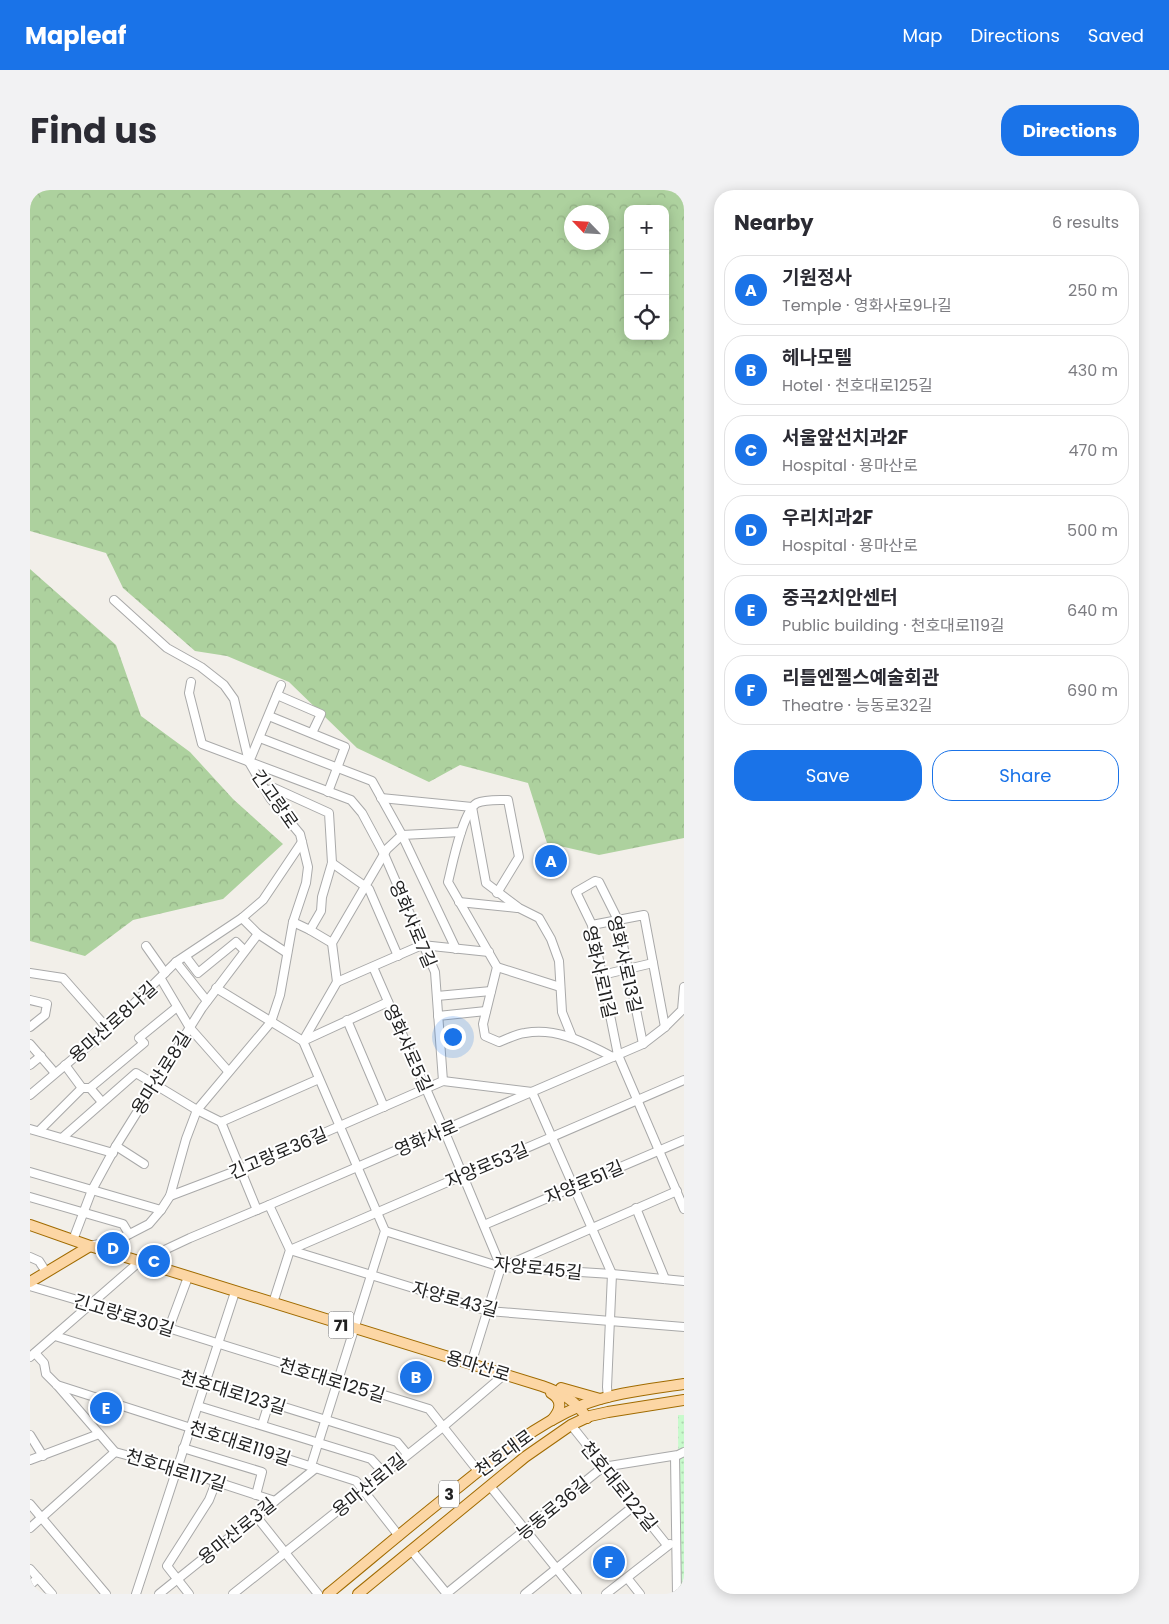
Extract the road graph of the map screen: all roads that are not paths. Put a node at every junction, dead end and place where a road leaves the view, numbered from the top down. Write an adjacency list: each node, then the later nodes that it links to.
1 (114, 600): 8 (street, 긴고랑로)
2 (192, 682): 8 (street, 영화사로7길)
3 (281, 685): 4 (street)
4 (277, 695): 5 (street); 6 (street)
5 (269, 716): 6 (street); 7 (street)
6 (312, 733): 9 (street)
7 (260, 738): 8 (street); 9 (street)
8 (249, 762): 10 (street, 긴고랑로); 11 (street, 영화사로7길)
9 (337, 768): 11 (street); 12 (street)
10 (266, 792): 16 (street, 긴고랑로); 18 (street)
11 (328, 792): 17 (street, 영화사로7길)
12 (381, 798): 13 (street); 15 (street)
13 (472, 807): 14 (street); 21 (street); 21 (street)
14 (461, 832): 15 (street); 22 (street)
15 (402, 835): 17 (street); 33 (street)
16 (302, 842): 24 (street, 용마산로8나길); 26 (street, 긴고랑로)
17 (384, 854): 19 (street); 31 (street, 영화사로7길)
18 (332, 863): 19 (street); 28 (street)
19 (365, 885): 30 (street); 38 (street)
20 (576, 892): 25 (street, 영화사로13길); 27 (street, 영화사로11길)
21 (497, 893): 23 (street)
22 (460, 902): 23 (street); 35 (street)
23 (519, 908): 48 (street)
24 (242, 918): 29 (street); 37 (street, 용마산로8나길)
25 (618, 920): 27 (street); 40 (street); 43 (street, 영화사로13길)
26 (293, 922): 28 (street); 36 (street, 긴고랑로)
27 (592, 926): 45 (street, 영화사로11길)
28 (310, 930): 30 (street)
29 (258, 934): 34 (street, 용마산로8길); 36 (street)
30 (332, 943): 47 (street)
31 (422, 945): 33 (street); 38 (street); 52 (street, 영화사로7길)
32 (146, 946): 46 (street)
33 (456, 949): 35 (street)
34 (244, 950): 37 (street); 50 (street, 용마산로8길)
35 (489, 952): 42 (street)
36 (287, 953): 61 (street, 긴고랑로)
37 (186, 956): 39 (street, 용마산로8나길)
38 (398, 956): 41 (street)
39 (176, 962): 46 (street, 용마산로8나길); 54 (street)
40 (653, 964): 43 (street); 64 (street)
41 (372, 966): 47 (street); 55 (street, 영화사로5길)
42 (497, 967): 48 (street); 51 (street)
43 (628, 969): 45 (street); 69 (street, 영화사로13길)
44 (30, 973): 65 (street)
45 (602, 975): 71 (street, 영화사로11길)
46 (163, 976): 56 (street); 65 (street, 용마산로8나길)
47 (337, 982): 67 (street)
48 (560, 987): 66 (street)
49 (684, 987): 58 (street, 영화사로)
50 (216, 988): 54 (street, 용마산로8길); 61 (street)
51 (491, 991): 52 (street); 57 (street)
52 (437, 996): 59 (street, 영화사로7길)
53 (30, 1000): 62 (street)
54 (207, 1001): 63 (street, 용마산로8길)
55 (388, 1002): 60 (street); 81 (street, 영화사로5길)
56 (177, 1006): 63 (street); 80 (street)
57 (486, 1011): 59 (street); 66 (street)
58 (683, 1011): 64 (street, 영화사로)
59 (438, 1016): 78 (street, 영화사로7길)
60 (347, 1020): 67 (street); 86 (street)
61 (271, 1022): 67 (street); 74 (street, 긴고랑로)
62 (30, 1027)
63 (190, 1028): 74 (street); 79 (street, 용마산로8길)
64 (665, 1028): 69 (street, 영화사로)
65 (108, 1029): 73 (street, 용마산로8나길)
66 (572, 1037): 71 (street)
67 (303, 1041): 76 (street)
68 (30, 1044): 70 (street)
69 (643, 1044): 71 (street, 영화사로)
70 (41, 1056): 72 (street); 75 (street)
71 (616, 1056): 82 (street, 영화사로); 84 (street, 영화사로11길)
72 (30, 1065)
73 (64, 1065): 75 (street, 용마산로8나길); 80 (street, 용마산로8나길)
74 (228, 1071): 87 (street, 긴고랑로)
75 (55, 1073): 83 (street, 용마산로8나길)
76 (320, 1079): 88 (street); 89 (street)
77 (684, 1080): 84 (street, 자양로53길)
78 (443, 1081): 81 (street, 긴고랑로36길); 82 (street)
79 (154, 1083): 85 (street); 87 (street); 96 (street, 용마산로8길)
80 (86, 1088): 85 (street, 용마산로8나길); 92 (street)
81 (426, 1089): 86 (street, 긴고랑로36길); 91 (street, 영화사로5길)
82 (532, 1092): 91 (street, 영화사로); 93 (street)
83 (30, 1095)
84 (638, 1100): 93 (street, 자양로53길); 97 (street, 영화사로11길)
85 (102, 1102): 94 (street)
86 (384, 1107): 89 (street, 긴고랑로36길)
87 (197, 1110): 88 (street); 106 (street, 긴고랑로)
88 (222, 1122): 100 (street)
89 (340, 1127): 99 (street); 100 (street, 긴고랑로36길)
90 (30, 1129): 92 (street)
91 (444, 1130): 99 (street, 영화사로); 102 (street, 영화사로5길)
92 (39, 1131): 94 (street)
93 (551, 1137): 102 (street, 자양로53길); 103 (street)
94 (62, 1138): 96 (street)
95 (684, 1140): 97 (street, 자양로51길)
96 (114, 1149): 98 (street); 104 (street, 용마산로8길)
97 (659, 1150): 103 (street, 자양로51길); 105 (street, 영화사로11길)
98 (144, 1164)
99 (358, 1167): 108 (street, 영화사로); 113 (street)
100 (240, 1169): 106 (street, 긴고랑로36길); 112 (street)
101 (30, 1172): 104 (street)
102 (463, 1176): 113 (street, 자양로53길); 116 (street, 영화사로5길)
103 (573, 1186): 116 (street, 자양로51길); 117 (street)
104 (92, 1190): 111 (street); 114 (street, 용마산로8길)
105 (677, 1191): 109 (street); 110 (street, 영화사로11길)
106 (170, 1196): 111 (street, 긴고랑로)
107 (30, 1197): 114 (street)
108 (270, 1205): 112 (street, 영화사로); 122 (street)
109 (636, 1208): 117 (street); 130 (street)
110 (684, 1209)
111 (161, 1210): 119 (street, 긴고랑로)
112 (257, 1210): 124 (street, 영화사로)
113 (377, 1212): 118 (street); 122 (street, 자양로53길)
114 (83, 1214): 119 (street); 120 (street, 용마산로8길)
115 (30, 1225): 120 (main road, 용마산로 / 71)
116 (484, 1225): 125 (street, 영화사로5길)
117 (591, 1228): 125 (street); 127 (street)
118 (385, 1231): 125 (street, 자양로45길); 128 (street)
119 (129, 1234): 121 (street, 긴고랑로)
120 (73, 1240): 121 (main road, 용마산로 / 71)
121 (90, 1246): 124 (main road, 용마산로 / 71); 126 (main road, 긴고랑로)
122 (290, 1250): 128 (street, 자양로43길); 134 (street)
123 (30, 1257): 126 (street)
124 (139, 1262): 129 (main road, 용마산로 / 71); 135 (street, 영화사로)
125 (501, 1268): 127 (street, 자양로45길); 136 (street)
126 (46, 1272): 132 (main road, 긴고랑로)
127 (612, 1274): 130 (street, 자양로45길); 137 (street)
128 (372, 1275): 136 (street, 자양로43길); 140 (street)
129 (188, 1277): 133 (main road, 용마산로 / 71); 139 (street)
130 (665, 1279): 131 (street, 자양로45길)
131 (684, 1281)
132 (30, 1282): 135 (street, 긴고랑로30길)
133 (235, 1292): 134 (main road, 용마산로 / 71); 142 (street)
134 (273, 1303): 140 (main road, 용마산로 / 71)
135 (91, 1304): 139 (street, 긴고랑로30길); 141 (street, 영화사로)
136 (488, 1311): 137 (street, 자양로43길); 144 (street)
137 (611, 1321): 138 (street, 자양로43길); 151 (street)
138 (684, 1327)
139 (169, 1328): 142 (street, 긴고랑로30길)
140 (355, 1329): 144 (main road, 용마산로 / 71); 146 (street)
141 (55, 1336): 143 (street, 영화사로); 147 (street, 천호대로123길)
142 (218, 1344): 146 (street, 천호대로125길); 147 (street)
143 (33, 1355): 149 (street, 천호대로117길)
144 (471, 1364): 145 (main road, 용마산로 / 71)
145 (505, 1374): 150 (main road, 용마산로 / 71); 160 (street, 용마산로1길)
146 (338, 1382): 157 (street); 160 (street, 천호대로125길)
147 (205, 1383): 153 (street, 천호대로123길); 154 (street)
148 (684, 1384): 151 (main road, 천호대로 / 3)
149 (58, 1385): 162 (street, 천호대로119길); 163 (street, 천호대로117길)
150 (542, 1386): 151 (main road); 155 (main road, 용마산로 / 71); 158 (main road)
151 (606, 1398): 155 (main road, 천호대로 / 3)
152 (684, 1400): 156 (main road, 천호대로 / 3)
153 (269, 1403): 157 (street, 천호대로123길); 159 (street)
154 (198, 1406): 159 (street); 162 (street)
155 (580, 1406): 156 (main road, 용마산로 / 71); 158 (main road, 천호대로 / 3)
156 (587, 1418): 161 (main road, 천호대로 / 3)
157 (326, 1420): 165 (street); 169 (street, 천호대로123길)
158 (551, 1421): 176 (main road, 천호대로 / 3)
159 (262, 1425): 165 (street)
160 (444, 1426): 169 (street, 용마산로1길); 176 (street, 천호대로125길)
161 (571, 1426): 174 (street, 천호대로122길); 179 (main road, 천호대로 / 3)
162 (190, 1428): 166 (street); 173 (street, 천호대로119길)
163 (99, 1434): 167 (street, 천호대로117길); 170 (street)
164 (30, 1435): 170 (street)
165 (319, 1443): 173 (street); 177 (street)
166 (184, 1448): 175 (street); 181 (street)
167 (116, 1452): 175 (street, 천호대로117길); 186 (street)
168 (684, 1452): 171 (street, 능동로36길)
169 (407, 1454): 177 (street, 용마산로1길)
170 (43, 1456): 172 (street)
171 (675, 1456): 174 (street, 능동로36길); 190 (street)
172 (30, 1460)
173 (313, 1467): 180 (street, 천호대로119길); 182 (street, 용마산로3길)
174 (603, 1467): 184 (street, 천호대로122길); 188 (street, 능동로36길)
175 (177, 1469): 178 (street, 천호대로117길); 202 (street)
176 (478, 1471): 189 (main road, 천호대로 / 3)
177 (384, 1473): 180 (street, 용마산로1길)
178 (216, 1482): 181 (street, 천호대로117길); 198 (street)
179 (490, 1486): 188 (street); 192 (main road, 천호대로 / 3)
180 (363, 1489): 189 (street, 천호대로119길); 193 (street, 용마산로1길)
181 (256, 1495): 182 (street, 천호대로117길)
182 (275, 1501): 185 (street, 용마산로3길)
183 (30, 1504): 186 (street)
184 (635, 1505): 191 (street, 천호대로122길); 194 (street)
185 (256, 1516): 193 (street); 198 (street, 용마산로3길)
186 (42, 1517): 187 (street); 201 (street)
187 (30, 1528)
188 (526, 1530): 194 (street); 209 (street, 능동로36길)
189 (399, 1536): 207 (main road, 천호대로 / 3)
190 (677, 1542): 191 (street); 214 (street)
191 (667, 1546): 197 (street)
192 (411, 1550): 208 (main road, 천호대로 / 3); 209 (street)
193 (285, 1552): 205 (street, 용마산로1길); 206 (street)
194 (557, 1568): 210 (street); 211 (street)
195 (30, 1569): 196 (street)
196 (38, 1578): 199 (street); 200 (street)
197 (628, 1579): 212 (street); 213 (street)
198 (177, 1580): 203 (street, 용마산로3길); 204 (street)
199 (30, 1585)
200 (52, 1594)
201 (106, 1594)
202 (136, 1594)
203 (159, 1594)
204 (189, 1594)
205 (233, 1594)
206 (318, 1594)
207 (328, 1594)
208 (358, 1594)
209 (447, 1594)
210 (525, 1594)
211 (577, 1594)
212 (606, 1594)
213 (640, 1594)
214 (677, 1594)

